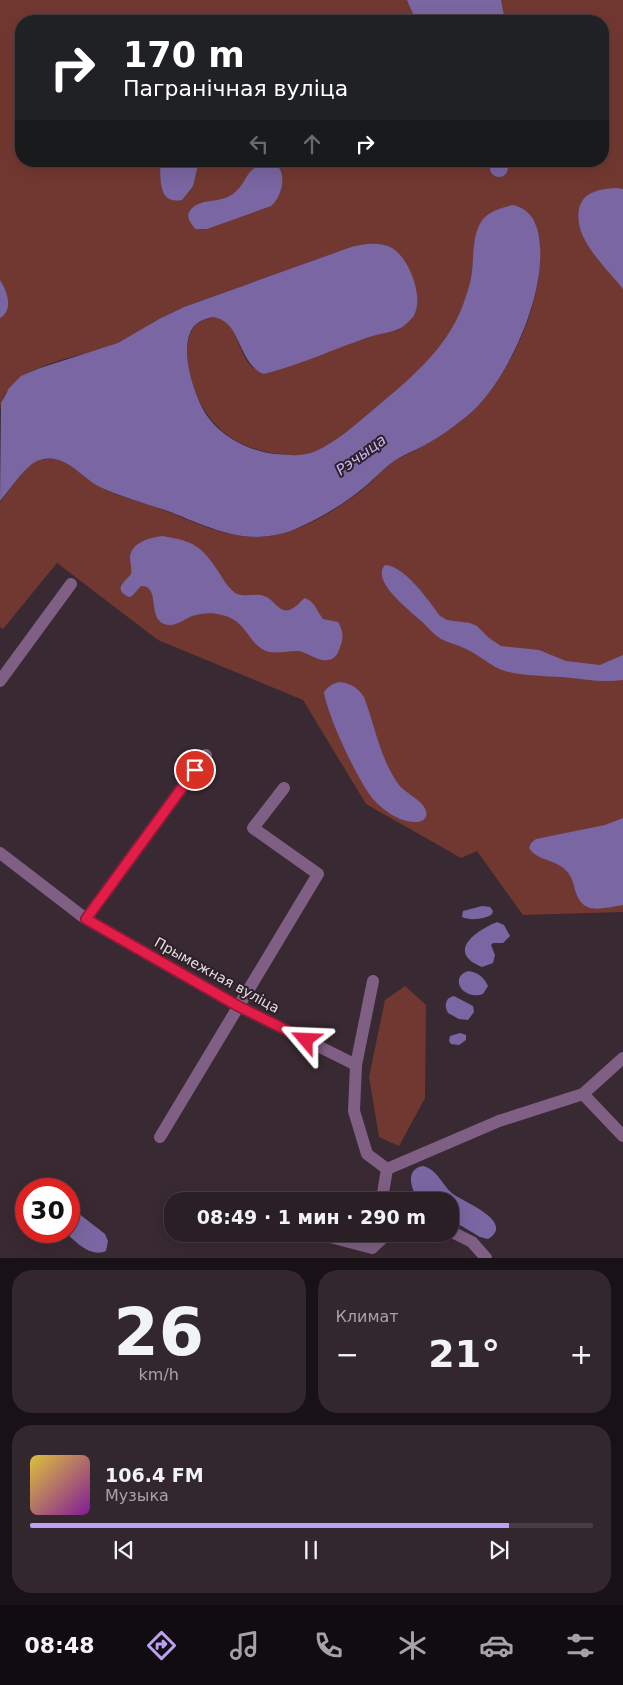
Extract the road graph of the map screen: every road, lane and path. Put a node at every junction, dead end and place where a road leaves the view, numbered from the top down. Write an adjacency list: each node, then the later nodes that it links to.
1 (71, 584): 2 (street)
2 (0, 681)
3 (206, 755): 6 (street)
4 (284, 788): 8 (street)
5 (0, 853): 6 (street, Прымежная вуліца)
6 (86, 919): 8 (street, Прымежная вуліца)
7 (373, 981): 10 (street)
8 (238, 1006): 10 (street, Прымежная вуліца); 13 (street)
9 (623, 1058): 11 (street)
10 (356, 1066): 14 (street)
11 (584, 1094): 12 (street); 14 (street)
12 (623, 1136)
13 (160, 1137)
14 (387, 1169): 15 (street)
15 (383, 1192)
16 (459, 1235): 19 (street)
17 (349, 1242): 18 (street)
18 (378, 1242)
19 (486, 1258)

